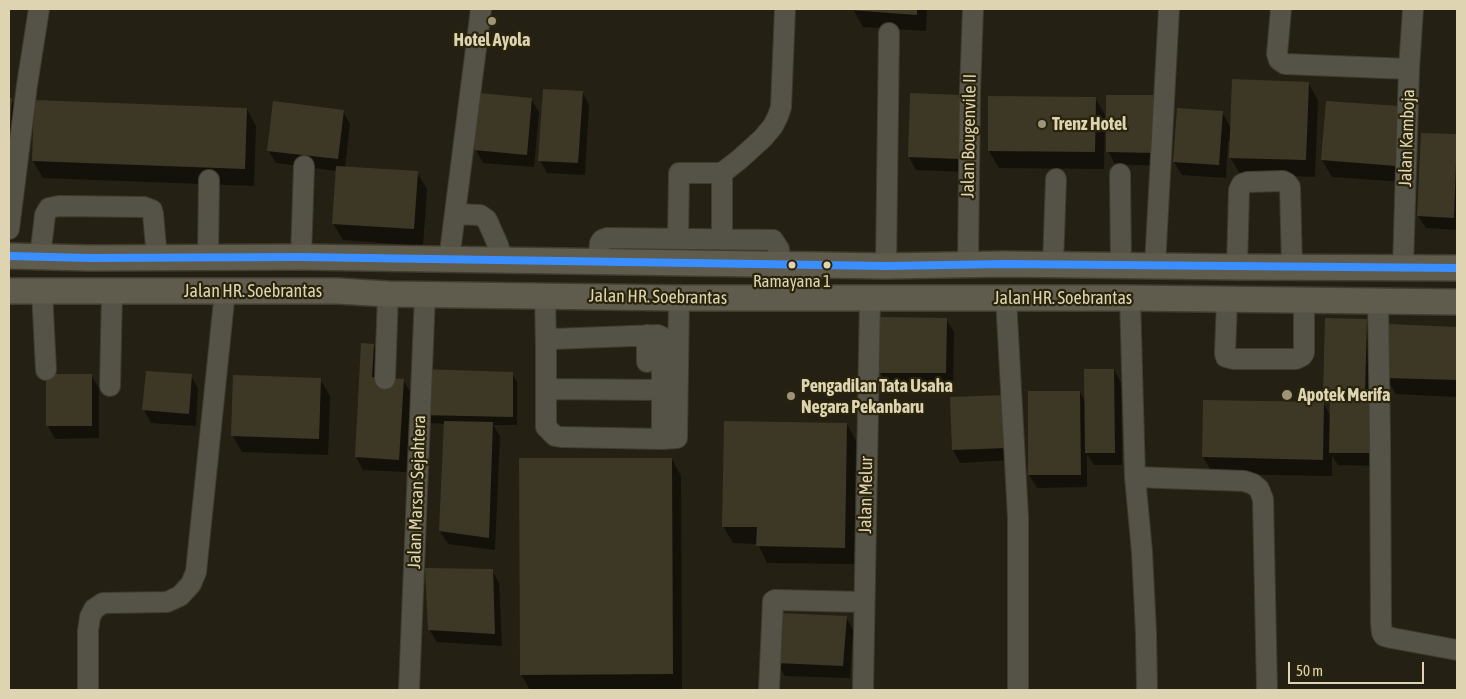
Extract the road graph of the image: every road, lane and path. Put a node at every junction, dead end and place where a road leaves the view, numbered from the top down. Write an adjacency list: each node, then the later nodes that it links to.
1 (39, 9): 16 (street)
2 (481, 9): 15 (street)
3 (785, 9): 11 (street)
4 (973, 9): 28 (street, Jalan Bougenvile II)
5 (1169, 9): 31 (street)
6 (1281, 9): 9 (street)
7 (1413, 9): 9 (street, Jalan Kamboja)
8 (889, 34): 32 (street)
9 (1409, 69): 36 (street, Jalan Kamboja)
10 (304, 166): 21 (street)
11 (722, 173): 17 (street); 18 (street)
12 (1120, 174): 33 (street)
13 (1056, 179): 30 (street)
14 (209, 180): 24 (street)
15 (455, 214): 25 (street); 26 (street)
16 (9, 229)
17 (678, 239): 18 (street); 27 (street)
18 (722, 239): 29 (street)
19 (9, 256): 20 (main road, Jalan HR. Soebrantas)
20 (40, 257): 22 (main road, Jalan HR. Soebrantas); 23 (street)
21 (301, 257): 24 (main road, Jalan HR. Soebrantas); 25 (main road, Jalan HR. Soebrantas)
22 (90, 258): 23 (main road, Jalan HR. Soebrantas); 40 (main road)
23 (157, 258): 24 (main road, Jalan HR. Soebrantas)
24 (208, 258)
25 (449, 260): 26 (main road, Jalan HR. Soebrantas)
26 (503, 261): 27 (main road, Jalan HR. Soebrantas)
27 (598, 262): 29 (main road, Jalan HR. Soebrantas)
28 (968, 264): 30 (main road, Jalan HR. Soebrantas); 32 (main road, Jalan HR. Soebrantas)
29 (780, 265): 32 (main road, Jalan HR. Soebrantas)
30 (1053, 265): 33 (main road, Jalan HR. Soebrantas)
31 (1155, 265): 33 (main road, Jalan HR. Soebrantas); 34 (main road, Jalan HR. Soebrantas)
32 (886, 266)
33 (1121, 266)
34 (1237, 267): 35 (main road, Jalan HR. Soebrantas); 35 (street)
35 (1292, 267): 36 (main road, Jalan HR. Soebrantas)
36 (1403, 267): 37 (main road, Jalan HR. Soebrantas)
37 (1457, 268)
38 (9, 291): 39 (main road, Jalan HR. Soebrantas)
39 (42, 291): 40 (main road, Jalan HR. Soebrantas); 56 (street)
40 (100, 291): 41 (main road, Jalan HR. Soebrantas); 58 (street)
41 (225, 291): 42 (main road, Jalan HR. Soebrantas); 65 (street)
42 (388, 294): 43 (main road, Jalan HR. Soebrantas); 57 (street)
43 (425, 294): 44 (main road, Jalan HR. Soebrantas); 66 (street, Jalan Marsan Sejahtera)
44 (545, 296): 45 (main road, Jalan HR. Soebrantas); 54 (street)
45 (679, 298): 48 (main road, Jalan HR. Soebrantas); 61 (street)
46 (1006, 298): 47 (main road, Jalan HR. Soebrantas); 48 (main road, Jalan HR. Soebrantas); 69 (street)
47 (1130, 298): 49 (main road, Jalan HR. Soebrantas); 62 (street)
48 (870, 299): 63 (street, Jalan Melur)
49 (1227, 300): 50 (main road, Jalan HR. Soebrantas); 50 (street)
50 (1304, 300): 51 (main road, Jalan HR. Soebrantas)
51 (1378, 301): 52 (main road, Jalan HR. Soebrantas); 64 (street)
52 (1457, 302)
53 (647, 335): 54 (street); 55 (street); 60 (street)
54 (546, 345): 59 (street)
55 (647, 362)
56 (46, 370)
57 (385, 379)
58 (110, 386)
59 (546, 389): 60 (street); 61 (street)
60 (662, 390): 61 (street)
61 (662, 439)
62 (1135, 477): 70 (street); 71 (street)
63 (864, 602): 67 (street); 68 (street, Jalan Melur)
64 (1457, 650)
65 (88, 690)
66 (409, 690)
67 (769, 690)
68 (863, 690)
69 (1018, 690)
70 (1147, 690)
71 (1267, 690)

